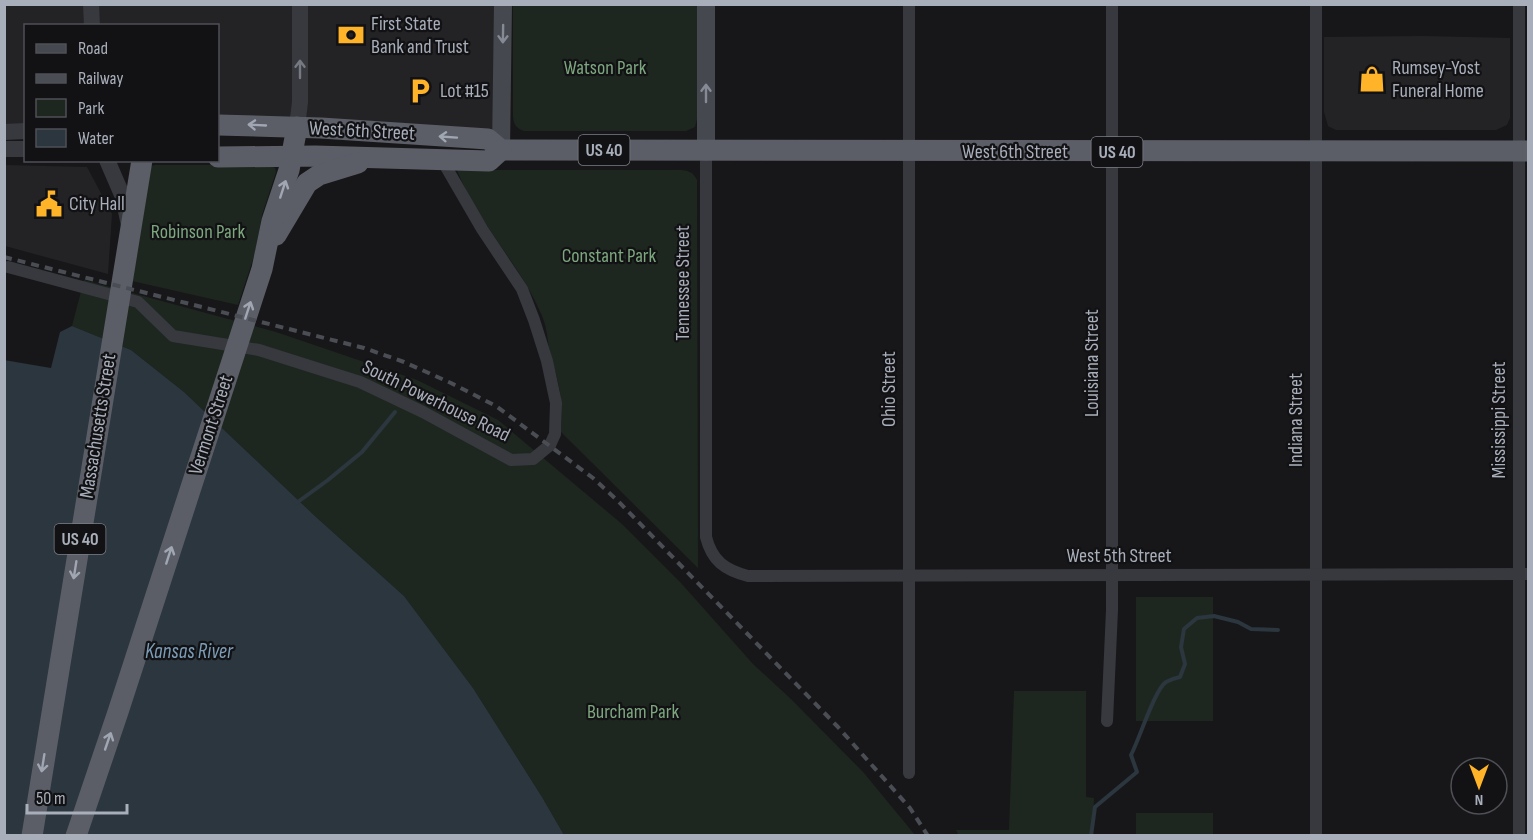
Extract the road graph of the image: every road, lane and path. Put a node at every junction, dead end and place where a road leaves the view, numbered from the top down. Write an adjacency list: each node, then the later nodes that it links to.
1 (92, 4): 9 (street)
2 (300, 4): 11 (street, Vermont Street, one-way to 2)
3 (503, 4): 16 (main road, one-way to 16)
4 (706, 4): 17 (main road, Tennessee Street, one-way to 4)
5 (909, 4): 18 (street, Ohio Street)
6 (1112, 4): 19 (street, Louisiana Street)
7 (1316, 4): 20 (street, Indiana Street)
8 (1519, 4): 21 (street, Mississippi Street)
9 (92, 24)
10 (219, 125): 11 (highway, West 6th Street / US 40, one-way to 10)
11 (297, 128): 16 (highway, West 6th Street / US 40, one-way to 11); 23 (highway, Vermont Street)
12 (24, 131): 13 (street)
13 (4, 132)
14 (4, 149): 15 (street)
15 (24, 149)
16 (501, 150): 17 (highway, West 6th Street / US 40); 25 (highway, West 6th Street / US 40)
17 (706, 152): 18 (highway, West 6th Street / US 40); 31 (street, Tennessee Street)
18 (909, 152): 19 (highway, West 6th Street / US 40); 34 (street, Ohio Street)
19 (1112, 152): 20 (highway, West 6th Street / US 40); 35 (street, Louisiana Street)
20 (1316, 152): 21 (highway, West 6th Street / US 40); 32 (street, Indiana Street)
21 (1524, 152): 33 (street, Mississippi Street)
22 (219, 156): 23 (highway, West 6th Street)
23 (292, 156): 24 (highway, West 6th Street); 29 (highway, Vermont Street, one-way to 23)
24 (380, 158): 25 (highway, West 6th Street / US 40); 29 (highway, US 40)
25 (442, 160): 30 (street, South Powerhouse Road)
26 (108, 162): 28 (street, Massachusetts Street)
27 (142, 162): 28 (highway, Massachusetts Street / US 40)
28 (129, 236): 38 (highway, Massachusetts Street / US 40, one-way to 38)
29 (267, 248): 39 (highway, Vermont Street / US 40, one-way to 29)
30 (8, 267)
31 (715, 559): 34 (street, West 5th Street)
32 (1315, 574): 33 (street, West 5th Street); 35 (street, West 5th Street); 40 (street, Indiana Street)
33 (1524, 574): 41 (street, Mississippi Street)
34 (909, 576): 35 (street, West 5th Street); 37 (street, Ohio Street)
35 (1112, 576): 36 (street, Louisiana Street)
36 (1107, 721)
37 (909, 773)
38 (32, 836)
39 (76, 836)
40 (1316, 836)
41 (1519, 836)

